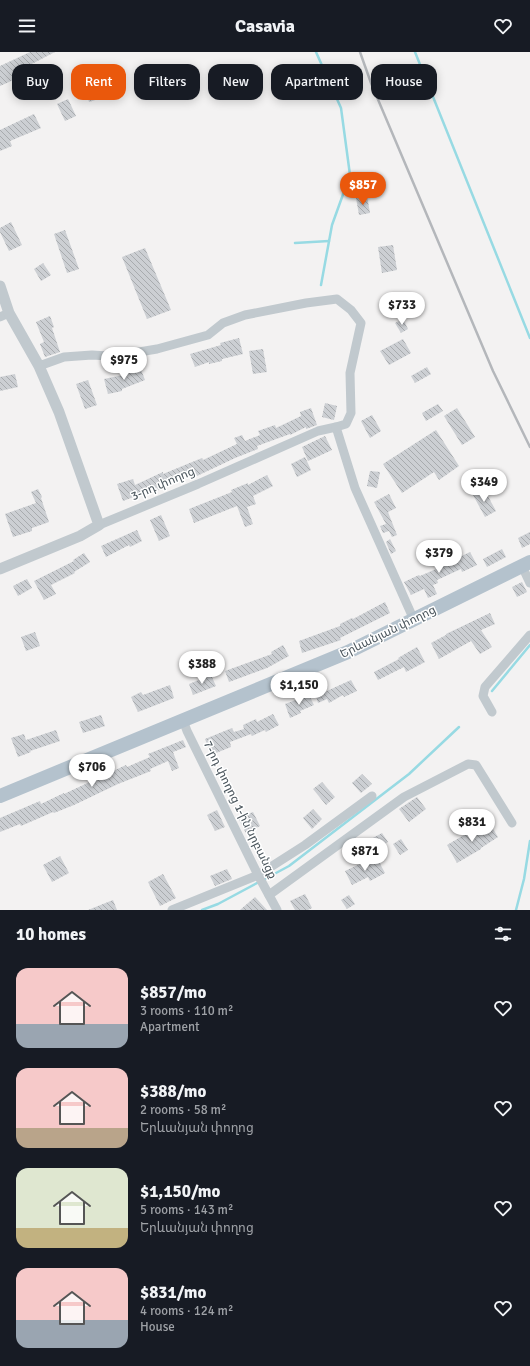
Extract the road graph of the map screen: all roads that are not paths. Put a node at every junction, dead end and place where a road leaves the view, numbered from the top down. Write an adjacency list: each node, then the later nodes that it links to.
1 (0, 286): 2 (street)
2 (4, 315): 3 (street)
3 (39, 366): 4 (street); 5 (street)
4 (336, 428): 5 (street, 3-րդ փողոց); 9 (street)
5 (99, 525): 7 (street, 3-րդ փողոց)
6 (526, 564): 8 (street); 9 (main road, Երևանյան փողոց)
7 (0, 569)
8 (530, 583)
9 (414, 620): 12 (main road, Երևանյան փողոց)
10 (530, 635): 11 (street)
11 (492, 712)
12 (183, 720): 13 (main road, Երևանյան փողոց); 16 (street, 7-րդ փողոց 1-ին նրբանցք)
13 (0, 796)
14 (372, 796): 16 (street)
15 (512, 824): 17 (street)
16 (260, 879): 17 (street, 7-րդ փողոց 1-ին նրբանցք); 18 (street)
17 (269, 895): 19 (street, 7-րդ փողոց 1-ին նրբանցք)
18 (172, 910)
19 (277, 910)

